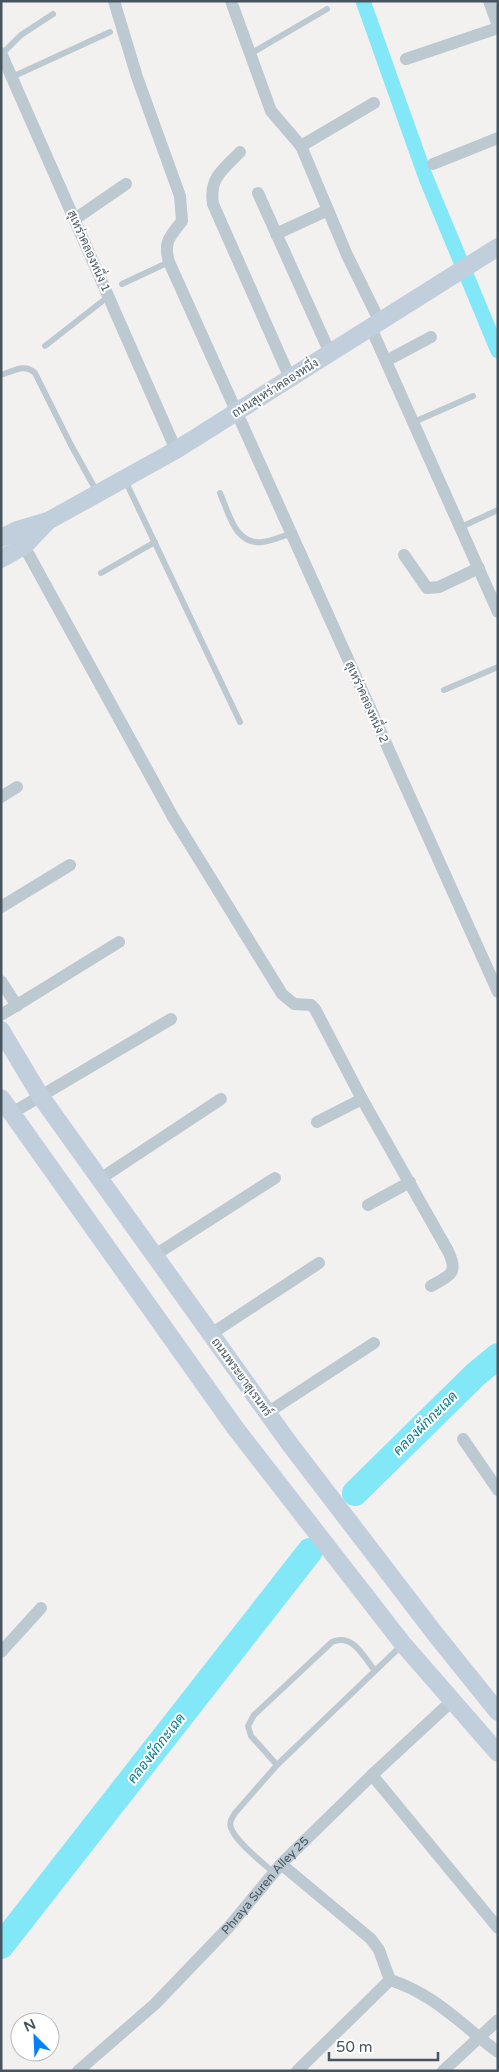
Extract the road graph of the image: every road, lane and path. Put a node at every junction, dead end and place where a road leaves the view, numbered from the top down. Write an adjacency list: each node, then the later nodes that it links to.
1 (114, 1): 23 (street)
2 (231, 1): 9 (street)
3 (489, 1): 6 (street)
4 (327, 9): 9 (lane)
5 (53, 14): 8 (lane)
6 (498, 27): 10 (street)
7 (110, 32): 11 (lane)
8 (1, 53): 11 (street, สุเหร่าคลองหนึ่ง 1)
9 (250, 54): 14 (street)
10 (406, 60)
11 (12, 77): 20 (street, สุเหร่าคลองหนึ่ง 1)
12 (374, 103): 14 (street)
13 (498, 138): 16 (street)
14 (301, 146): 19 (street)
15 (240, 152): 32 (street)
16 (433, 164)
17 (126, 184): 20 (street)
18 (258, 193): 21 (street)
19 (328, 210): 21 (street); 26 (street)
20 (75, 219): 25 (street, สุเหร่าคลองหนึ่ง 1)
21 (276, 234): 29 (street)
22 (498, 247): 26 (street, ถนนสุเหร่าคลองหนึ่ง)
23 (169, 262): 24 (lane); 34 (street, สุเหร่าคลองหนึ่ง 2)
24 (122, 284)
25 (108, 296): 28 (lane); 36 (street, สุเหร่าคลองหนึ่ง 1)
26 (375, 325): 29 (street, ถนนสุเหร่าคลองหนึ่ง); 30 (street)
27 (431, 337): 30 (street)
28 (44, 346)
29 (330, 353): 32 (street, ถนนสุเหร่าคลองหนึ่ง)
30 (386, 361): 35 (street)
31 (1, 374): 38 (lane)
32 (290, 378): 34 (street, ถนนสุเหร่าคลองหนึ่ง)
33 (473, 396): 35 (lane)
34 (236, 412): 36 (street, ถนนสุเหร่าคลองหนึ่ง); 42 (street, สุเหร่าคลองหนึ่ง 2)
35 (414, 422): 41 (street)
36 (176, 450): 37 (street, ถนนสุเหร่าคลองหนึ่ง)
37 (125, 478): 38 (street, ถนนสุเหร่าคลองหนึ่ง); 45 (lane)
38 (98, 493): 43 (street, ถนนสุเหร่าคลองหนึ่ง)
39 (220, 493): 42 (lane)
40 (498, 510): 41 (lane)
41 (461, 528): 48 (street)
42 (290, 534): 60 (street, สุเหร่าคลองหนึ่ง 2)
43 (14, 536): 44 (street, ถนนสุเหร่าคลองหนึ่ง); 47 (street, ถนนสุเหร่าคลองหนึ่ง); 68 (street)
44 (1, 538)
45 (155, 542): 49 (lane); 53 (lane)
46 (404, 555): 48 (street)
47 (1, 559)
48 (479, 568): 50 (street)
49 (101, 573)
50 (498, 612)
51 (498, 667): 52 (lane)
52 (444, 690)
53 (240, 722)
54 (17, 787): 55 (street)
55 (1, 797)
56 (70, 865): 57 (street)
57 (1, 907)
58 (119, 942): 61 (street)
59 (1, 981): 61 (street)
60 (498, 992)
61 (17, 1006): 62 (street)
62 (1, 1015)
63 (171, 1019): 65 (street)
64 (1, 1030): 65 (street, ถนนพระยาสุเรนทร์)
65 (41, 1097): 69 (street); 72 (street, ถนนพระยาสุเรนทร์)
66 (1, 1098): 69 (street)
67 (221, 1098): 72 (street)
68 (362, 1099): 70 (street); 73 (street)
69 (10, 1115): 84 (street)
70 (317, 1122)
71 (275, 1178): 75 (street)
72 (100, 1179): 75 (street, ถนนพระยาสุเรนทร์)
73 (410, 1182): 74 (street); 77 (street)
74 (368, 1205)
75 (155, 1256): 78 (street, ถนนพระยาสุเรนทร์)
76 (319, 1263): 78 (street)
77 (431, 1286)
78 (211, 1334): 80 (street, ถนนพระยาสุเรนทร์)
79 (374, 1344): 80 (street)
80 (267, 1413): 88 (street, ถนนพระยาสุเรนทร์)
81 (463, 1440): 82 (street)
82 (498, 1490)
83 (41, 1608): 85 (street)
84 (403, 1644): 86 (lane); 87 (street)
85 (1, 1652)
86 (375, 1671): 90 (lane); 90 (lane)
87 (452, 1701): 89 (street); 91 (street, Phraya Suren Alley 25)
88 (498, 1712)
89 (498, 1753)
90 (277, 1765): 92 (lane)
91 (372, 1775): 92 (street, Phraya Suren Alley 25); 93 (street)
92 (277, 1868): 94 (street); 98 (street, Phraya Suren Alley 25)
93 (498, 1928)
94 (390, 1980): 96 (street); 99 (street)
95 (498, 2020): 96 (street)
96 (478, 2037): 97 (street); 100 (street)
97 (498, 2052)
98 (78, 2071)
99 (298, 2071)
100 (443, 2071)

